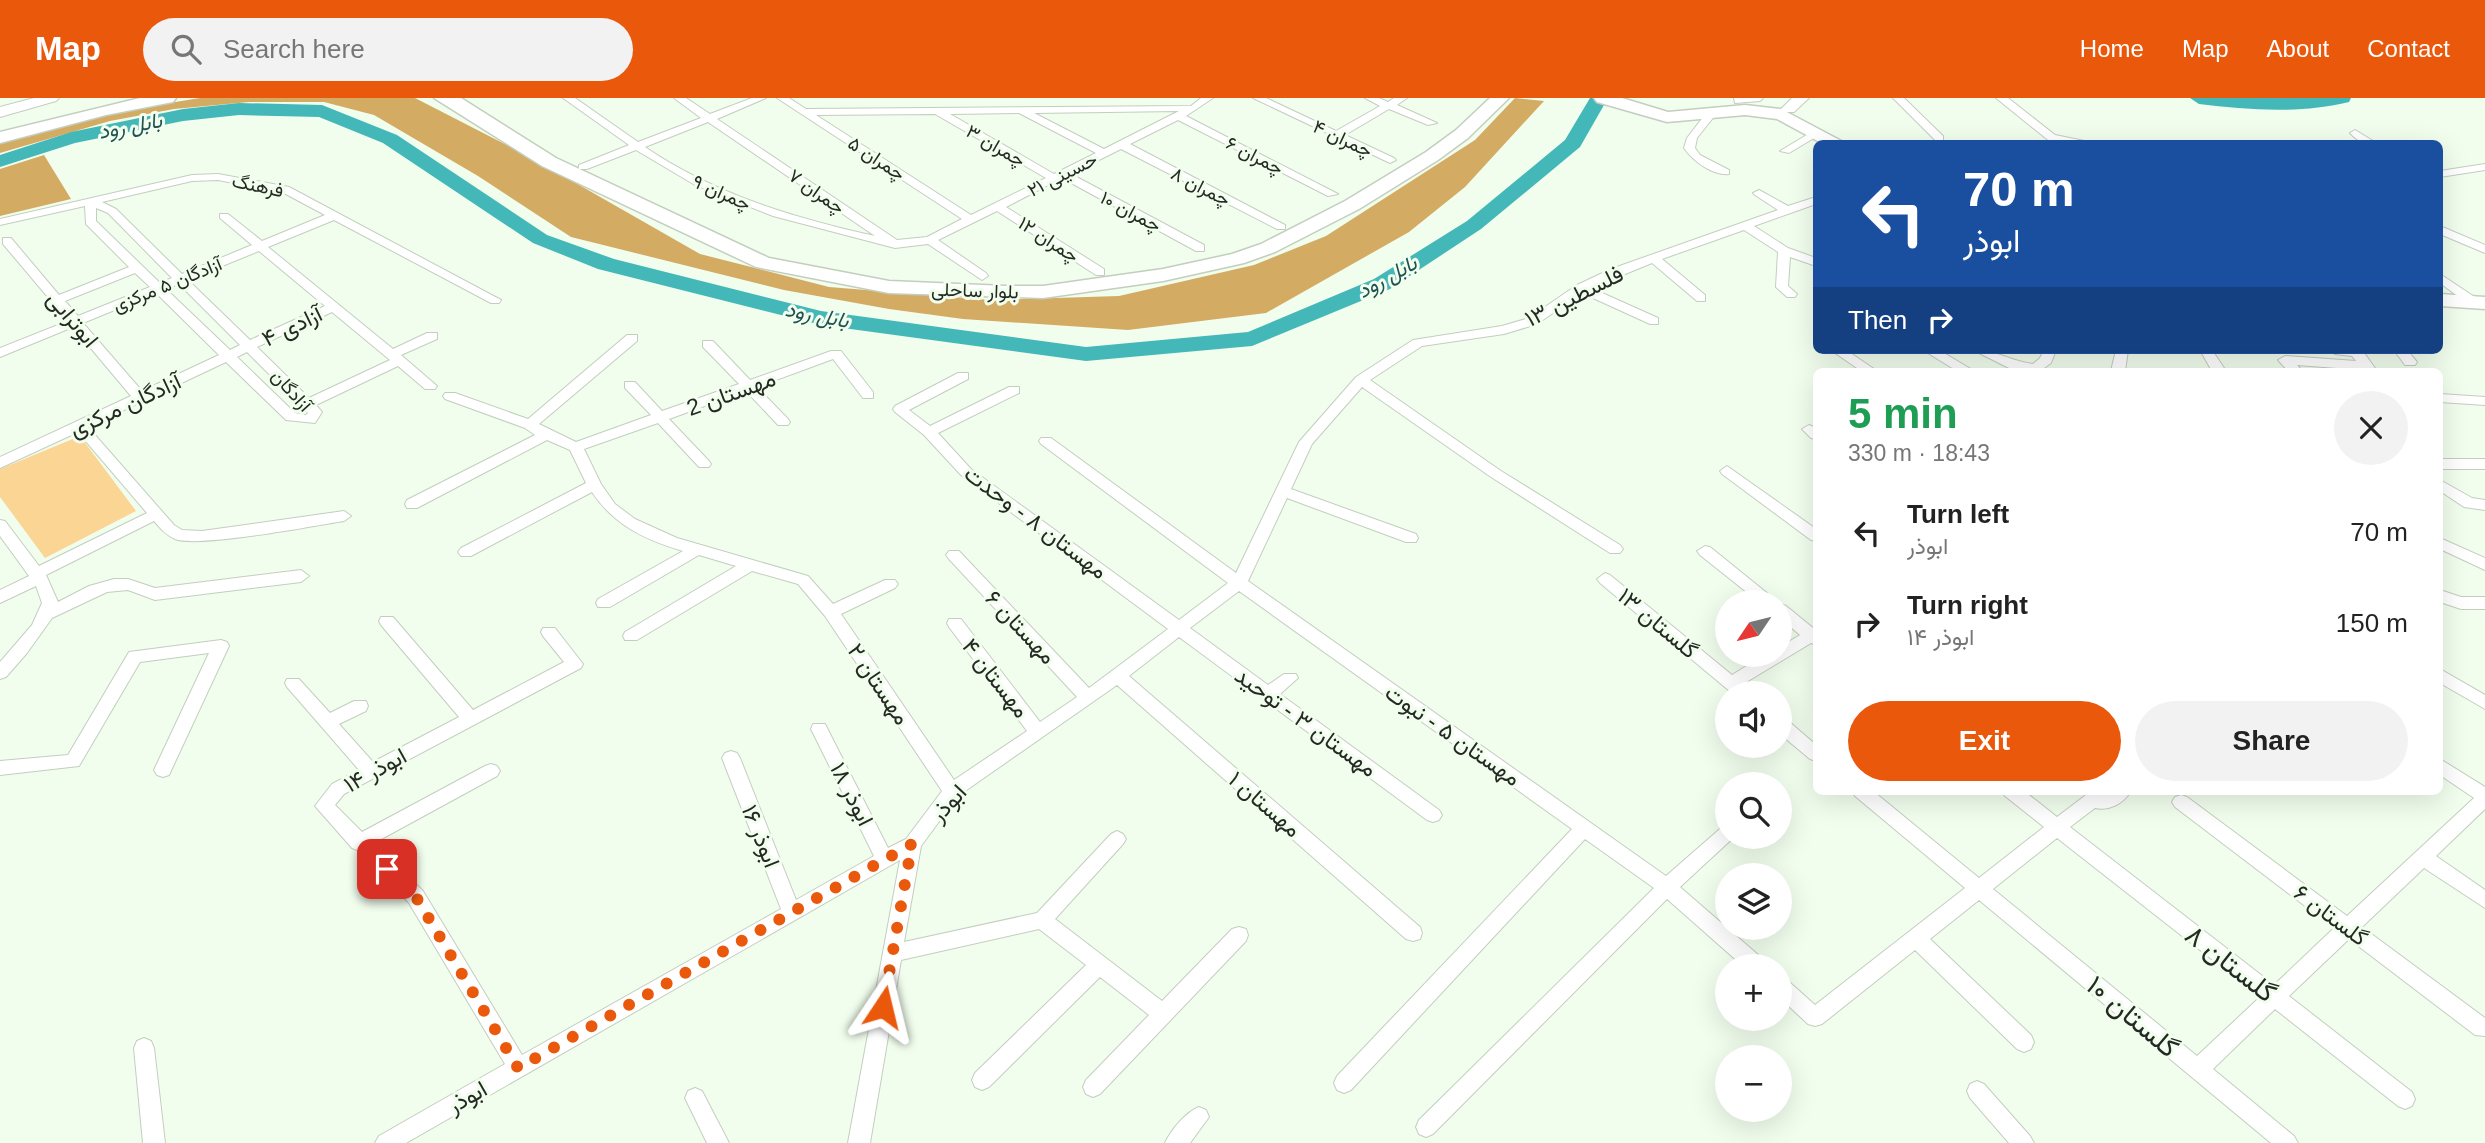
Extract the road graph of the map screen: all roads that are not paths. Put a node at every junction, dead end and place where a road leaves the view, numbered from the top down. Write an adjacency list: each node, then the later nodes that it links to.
1 (51, 98): 18 (main road)
2 (167, 98): 33 (main road)
3 (568, 98): 44 (street, چمران ۹)
4 (679, 98): 31 (street, چمران ۷)
5 (761, 98): 31 (street)
6 (782, 98): 20 (street, چمران ۵)
7 (1118, 98): 20 (street)
8 (1208, 98): 24 (street, حسینی ۲۱)
9 (1258, 98): 36 (street, چمران ۴)
10 (1370, 98): 22 (street)
11 (1402, 98): 22 (street)
12 (1603, 98): 29 (main road)
13 (1689, 98): 16 (main road)
14 (1898, 98): 38 (street)
15 (2001, 98): 41 (street)
16 (1747, 99): 23 (main road)
17 (456, 100): 19 (main road, بلوار ساحلی)
18 (24, 101): 21 (main road); 27 (main road); 33 (main road)
19 (1494, 102)
20 (793, 104): 28 (street, چمران ۵)
21 (0, 105)
22 (1389, 105): 32 (street); 36 (street)
23 (1790, 107): 29 (main road); 34 (main road); 40 (main road)
24 (1194, 108): 25 (street); 30 (street, حسینی ۲۱)
25 (1021, 110): 26 (street); 46 (street)
26 (938, 111): 28 (street); 52 (street, چمران ۳)
27 (0, 112)
28 (807, 112): 61 (street, چمران ۵)
29 (1711, 114): 50 (street)
30 (1178, 116): 43 (street, حسینی ۲۱); 54 (street, چمران ۶)
31 (710, 117): 44 (street); 70 (street, چمران ۷)
32 (1432, 123)
33 (40, 128): 37 (main road)
34 (1819, 132): 39 (main road); 45 (street)
35 (2355, 133): 42 (street)
36 (1336, 135): 47 (street, چمران ۴)
37 (0, 138)
38 (1939, 138)
39 (1832, 140)
40 (1848, 140)
41 (2056, 140)
42 (2366, 140)
43 (1121, 144): 46 (street, حسینی ۲۱); 64 (street, چمران ۸)
44 (639, 146): 48 (street); 70 (street, چمران ۹)
45 (1785, 151)
46 (1104, 153): 52 (street, حسینی ۲۱)
47 (1390, 160)
48 (583, 167)
49 (2485, 167): 51 (street)
50 (1725, 172)
51 (2443, 174)
52 (1058, 176): 57 (street, حسینی ۲۱); 72 (street, چمران ۱۰)
53 (1759, 193): 58 (street)
54 (1332, 194)
55 (91, 201): 59 (street, فرهنگ); 62 (street, فرهنگ); 77 (street, آزادگان); 80 (street, آزادگان)
56 (1813, 201): 58 (street, فلسطین ۱۳)
57 (998, 206): 61 (street, حسینی ۲۱); 78 (street, چمران ۱۲)
58 (1787, 210): 63 (street, فلسطین ۱۳)
59 (335, 215): 71 (street, آزادگان ۵ مرکزی); 87 (street, فرهنگ)
60 (224, 216): 71 (street)
61 (971, 219): 67 (street, حسینی ۲۱)
62 (0, 222)
63 (1745, 225): 74 (street); 75 (street, فلسطین ۱۳)
64 (1281, 227)
65 (2443, 231): 69 (street)
66 (2485, 239): 69 (street)
67 (930, 240): 70 (street); 79 (street)
68 (7, 241): 86 (street, ابوترابی)
69 (2466, 241): 73 (street)
70 (895, 244)
71 (260, 246): 80 (street, آزادگان ۵ مرکزی); 89 (street)
72 (1200, 248)
73 (2485, 248)
74 (1784, 251): 76 (street); 84 (street)
75 (1653, 258): 83 (street, فلسطین ۱۳); 85 (street)
76 (1813, 261)
77 (136, 268): 82 (street, آزادگان); 86 (street)
78 (1100, 272)
79 (982, 275)
80 (181, 278): 82 (street, آزادگان ۵ مرکزی); 97 (street, آزادگان)
81 (2443, 280): 90 (street)
82 (158, 288): 93 (street, آزادگان ۵ مرکزی); 104 (street, آزادگان)
83 (1581, 288): 92 (street); 114 (street, فلسطین ۱۳)
84 (1791, 294)
85 (1701, 298)
86 (57, 300): 93 (street, ابوترابی)
87 (495, 300)
88 (2443, 301): 90 (main road)
89 (334, 306): 97 (street, آزادی ۴); 105 (street)
90 (2482, 308): 91 (main road)
91 (2443, 314)
92 (1654, 321)
93 (75, 322): 98 (street, آزادگان ۵ مرکزی); 121 (street, ابوترابی)
94 (432, 336): 105 (street)
95 (632, 338): 127 (street)
96 (708, 344): 117 (street)
97 (251, 346): 104 (street, آزادگان مرکزی); 124 (street, آزادگان)
98 (0, 353)
99 (1843, 354): 107 (street)
100 (1936, 354): 108 (street)
101 (1988, 354): 109 (street)
102 (2048, 354): 110 (street)
103 (2403, 354): 106 (street)
104 (227, 357): 121 (street, آزادگان مرکزی); 124 (street, آزادگان)
105 (396, 357): 116 (street); 124 (street)
106 (2410, 362)
107 (1865, 368)
108 (1962, 368)
109 (2036, 368)
110 (2036, 368)
111 (2292, 368): 112 (street)
112 (2368, 368)
113 (963, 376): 129 (street, مهستان ۸ - وحدت)
114 (1361, 380): 140 (street, فلسطین ۱۳); 149 (street)
115 (630, 385): 125 (street)
116 (430, 386)
117 (749, 387): 119 (street, مهستان 2); 125 (street, مهستان 2); 126 (street)
118 (1014, 390): 129 (street)
119 (868, 395)
120 (450, 396): 127 (street)
121 (139, 398): 128 (street, آزادگان مرکزی)
122 (2443, 398): 123 (street)
123 (2485, 401)
124 (308, 404)
125 (662, 417): 132 (street, مهستان 2); 134 (street)
126 (783, 422)
127 (530, 425): 130 (street)
128 (80, 426): 133 (street, آزادگان مرکزی); 143 (street)
129 (929, 432): 174 (street, مهستان ۸ - وحدت)
130 (546, 435): 132 (street); 141 (street)
131 (1046, 441): 160 (street, مهستان ۵ - نبوت)
132 (576, 447): 138 (street)
133 (0, 463)
134 (704, 464)
135 (2443, 464): 136 (street)
136 (2485, 464)
137 (1727, 471): 146 (street)
138 (594, 485): 150 (street); 152 (street)
139 (2443, 487): 142 (street)
140 (1283, 491): 147 (street); 160 (street, فلسطین ۱۳)
141 (412, 504)
142 (2485, 505)
143 (156, 514): 144 (street); 156 (street)
144 (344, 516)
145 (0, 525): 156 (street)
146 (1813, 534)
147 (1411, 538)
148 (2443, 544): 154 (street)
149 (1615, 549)
150 (698, 550): 155 (street); 165 (street)
151 (1705, 551): 162 (street)
152 (466, 552)
153 (954, 555): 187 (street, مهستان ۶)
154 (2484, 564)
155 (749, 565): 159 (street); 177 (street)
156 (36, 576): 163 (street); 169 (street)
157 (302, 576): 169 (street)
158 (1605, 579): 183 (street, گلستان ۱۳)
159 (803, 580): 168 (street, مهستان ۲)
160 (1239, 583): 174 (street, ابوذر); 211 (street, مهستان ۵ - نبوت)
161 (890, 584): 168 (street)
162 (1755, 590)
163 (0, 597)
164 (2443, 597): 166 (street)
165 (604, 603)
166 (2461, 603): 167 (street); 170 (street)
167 (2485, 603)
168 (831, 612): 202 (street, مهستان ۲)
169 (47, 614): 179 (street)
170 (2485, 617)
171 (1792, 619): 176 (street)
172 (387, 621): 190 (street)
173 (955, 623): 193 (street, مهستان ۴)
174 (1179, 629): 180 (street, ابوذر); 186 (street, مهستان ۳ - توحید)
175 (549, 632): 190 (street, ابوذر ۱۴)
176 (1813, 635)
177 (631, 636)
178 (1813, 637): 184 (street)
179 (0, 673)
180 (1118, 676): 187 (street, ابوذر); 224 (street, مهستان ۱)
181 (2443, 677): 188 (street)
182 (1290, 678): 186 (street)
183 (1729, 681)
184 (1748, 681)
185 (293, 683): 191 (street)
186 (1267, 694): 209 (street, مهستان ۳ - توحید)
187 (1088, 698): 193 (street, ابوذر)
188 (2485, 703)
189 (360, 706): 191 (street)
190 (471, 719): 201 (street, ابوذر ۱۴)
191 (328, 722): 201 (street)
192 (819, 729): 217 (street, ابوذر ۱۸)
193 (1038, 732): 202 (street, ابوذر)
194 (1792, 734): 195 (street)
195 (1813, 752)
196 (731, 758): 221 (street, ابوذر ۱۶)
197 (0, 768): 199 (street)
198 (2443, 768): 207 (street)
199 (163, 770)
200 (491, 771): 213 (street)
201 (371, 772): 213 (street, ابوذر ۱۴)
202 (952, 791): 214 (street, ابوذر)
203 (1866, 795): 219 (street)
204 (2016, 795): 210 (street, گلستان ۸)
205 (2116, 795): 206 (street)
206 (2091, 796): 210 (street)
207 (2485, 797): 216 (street)
208 (2181, 802): 223 (street, گلستان ۶)
209 (1433, 815)
210 (2057, 827): 219 (street); 231 (street, گلستان ۸)
211 (1584, 828): 218 (street, مهستان ۵ - نبوت); 239 (street)
212 (1117, 839): 222 (street)
213 (358, 843): 236 (street, ابوذر ۱۴)
214 (912, 844): 217 (street, ابوذر); 227 (street)
215 (1715, 844): 218 (street)
216 (2423, 857): 220 (street); 223 (street)
217 (886, 860): 221 (street, ابوذر)
218 (1667, 887): 228 (street, مهستان ۵ - نبوت); 245 (street)
219 (1979, 888): 226 (street); 237 (street, گلستان ۱۰)
220 (2485, 900)
221 (792, 913): 236 (street, ابوذر)
222 (1042, 920): 227 (street); 229 (street)
223 (2348, 928): 231 (street); 233 (street, گلستان ۶)
224 (1413, 933)
225 (1239, 935): 232 (street)
226 (1916, 938): 230 (street); 234 (street)
227 (893, 953): 249 (street)
228 (1743, 954)
229 (1099, 965): 232 (street); 238 (street)
230 (1792, 997)
231 (2274, 997): 237 (street); 243 (street, گلستان ۸)
232 (1163, 1014): 240 (street)
233 (2482, 1028)
234 (2024, 1042)
235 (144, 1048): 246 (street)
236 (518, 1068): 247 (street, ابوذر)
237 (2198, 1069): 252 (street, گلستان ۱۰)
238 (982, 1080)
239 (1344, 1083)
240 (1093, 1087)
241 (1977, 1091): 251 (street)
242 (695, 1098): 248 (street)
243 (2405, 1098)
244 (1199, 1117): 250 (street)
245 (1426, 1127)
246 (154, 1143)
247 (386, 1143)
248 (718, 1143)
249 (859, 1143)
250 (1176, 1143)
251 (2023, 1143)
252 (2287, 1143)

